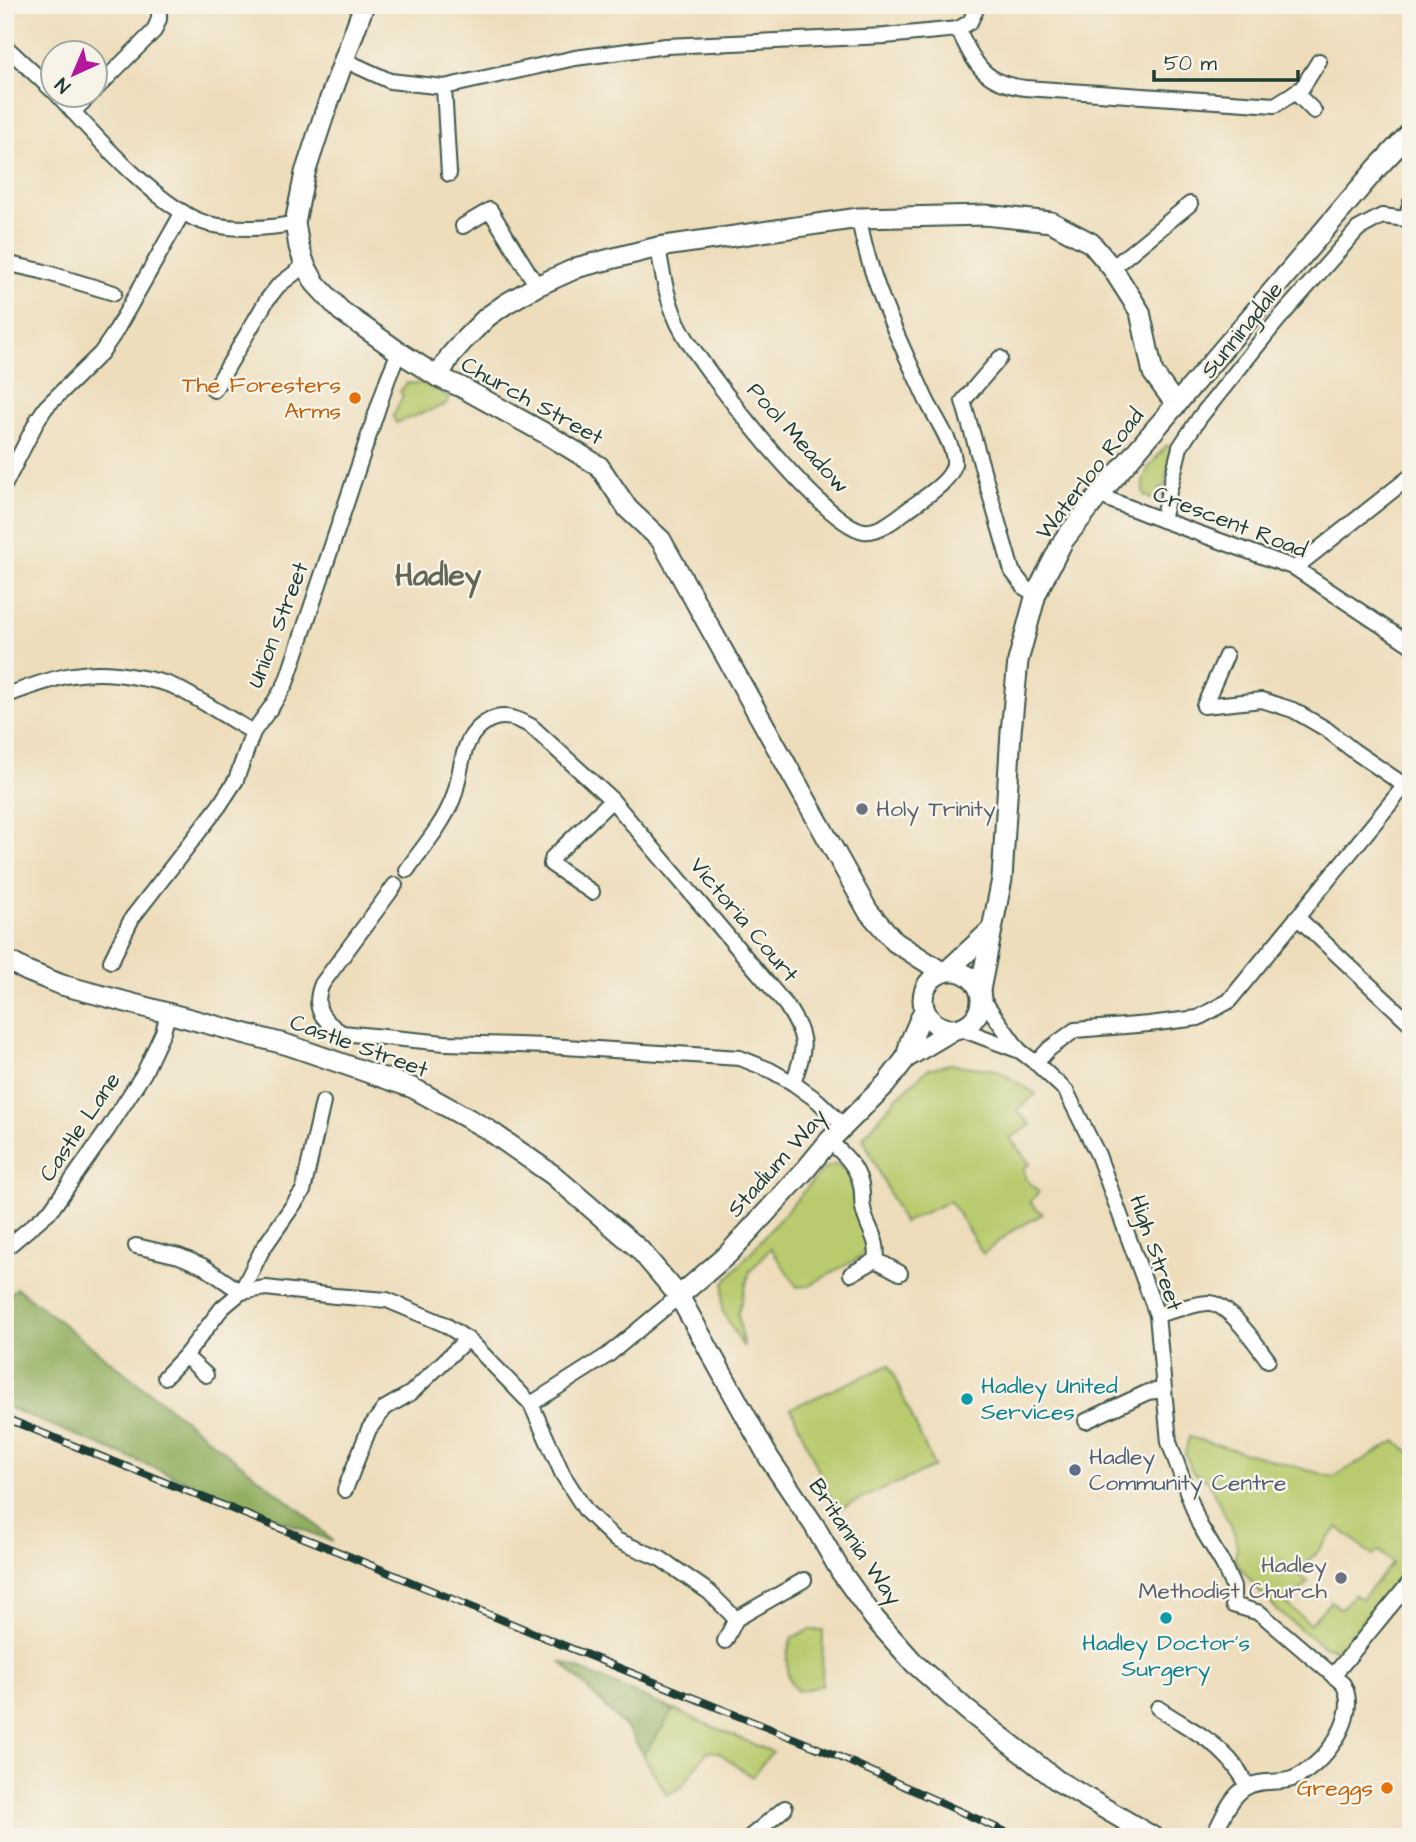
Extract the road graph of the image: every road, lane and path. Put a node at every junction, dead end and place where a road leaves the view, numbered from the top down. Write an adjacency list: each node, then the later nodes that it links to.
1 (159, 5): 9 (street)
2 (364, 5): 6 (street, Church Street)
3 (978, 5): 4 (street)
4 (958, 29): 10 (street); 11 (street)
5 (5, 46): 8 (street)
6 (344, 61): 10 (street); 23 (street, Church Street)
7 (1319, 61): 11 (street)
8 (38, 77)
9 (108, 78)
10 (444, 87): 17 (street)
11 (1295, 92): 14 (street)
12 (70, 108): 15 (street)
13 (78, 108): 15 (street)
14 (1314, 111)
15 (74, 112): 20 (street)
16 (1411, 132): 35 (street, Waterloo Road)
17 (449, 174)
18 (1411, 202): 22 (street, Sunningdale)
19 (1190, 204): 28 (street)
20 (183, 212): 23 (street); 37 (street)
21 (859, 218): 25 (street); 25 (street, Pool Meadow); 28 (street)
22 (1408, 221): 39 (street, Sunningdale)
23 (295, 223): 27 (street, Church Street)
24 (463, 226): 29 (street)
25 (658, 247): 29 (street)
26 (5, 263): 30 (street)
27 (305, 265): 31 (street, Church Street); 34 (street)
28 (1112, 268): 35 (street)
29 (537, 286): 33 (street)
30 (114, 293)
31 (399, 352): 33 (street, Church Street); 45 (street, Union Street)
32 (1000, 358): 41 (street)
33 (438, 377): 55 (street, Church Street)
34 (214, 390)
35 (1178, 402): 38 (street, Waterloo Road)
36 (1411, 476): 40 (street)
37 (5, 484)
38 (1100, 494): 39 (street, Crescent Road); 41 (street, Waterloo Road)
39 (1162, 520): 40 (street, Crescent Road)
40 (1295, 568): 42 (street, Crescent Road)
41 (1036, 594): 52 (street, Waterloo Road)
42 (1411, 645)
43 (1226, 656): 46 (street)
44 (5, 696): 45 (street)
45 (253, 732): 54 (street, Union Street)
46 (1407, 781): 51 (street)
47 (612, 800): 48 (street, Victoria Court); 50 (street); 64 (street, Victoria Court)
48 (407, 870)
49 (395, 885): 64 (street, Castle Street)
50 (592, 892)
51 (1297, 918): 59 (street); 63 (street)
52 (991, 930): 55 (street); 56 (street, Waterloo Road)
53 (5, 959): 58 (street, Castle Street)
54 (111, 961)
55 (945, 972): 56 (street); 57 (street)
56 (981, 993): 60 (street); 61 (street, High Street)
57 (924, 1010): 60 (street); 62 (street, Stadium Way)
58 (168, 1014): 69 (street, Castle Lane); 74 (street, Castle Street)
59 (1411, 1024)
60 (957, 1029): 61 (street, High Street); 62 (street, Stadium Way)
61 (1020, 1051): 63 (street, High Street)
62 (906, 1058): 66 (street, Stadium Way)
63 (1036, 1063): 75 (street, High Street)
64 (793, 1083): 66 (street, Castle Street)
65 (323, 1102): 73 (street)
66 (844, 1126): 67 (street, Stadium Way)
67 (829, 1140): 70 (street); 74 (street, Stadium Way)
68 (136, 1246): 73 (street)
69 (5, 1249)
70 (876, 1260): 71 (street); 72 (street)
71 (900, 1272)
72 (851, 1274)
73 (241, 1292): 76 (street); 77 (street)
74 (679, 1296): 82 (street); 94 (street, Britannia Way)
75 (1157, 1315): 78 (street); 81 (street, High Street)
76 (467, 1339): 82 (street); 84 (street)
77 (185, 1356): 79 (street); 80 (street)
78 (1268, 1360)
79 (206, 1375)
80 (165, 1377)
81 (1164, 1390): 83 (street); 89 (street, High Street)
82 (531, 1404): 87 (street)
83 (1086, 1421)
84 (345, 1490)
85 (804, 1580): 87 (street)
86 (1411, 1581): 89 (street)
87 (736, 1619): 88 (street)
88 (726, 1641)
89 (1333, 1676): 91 (street, High Street)
90 (1158, 1709): 91 (street)
91 (1248, 1786): 95 (street)
92 (785, 1808): 93 (street)
93 (750, 1837)
94 (1153, 1837)
95 (1213, 1837)

